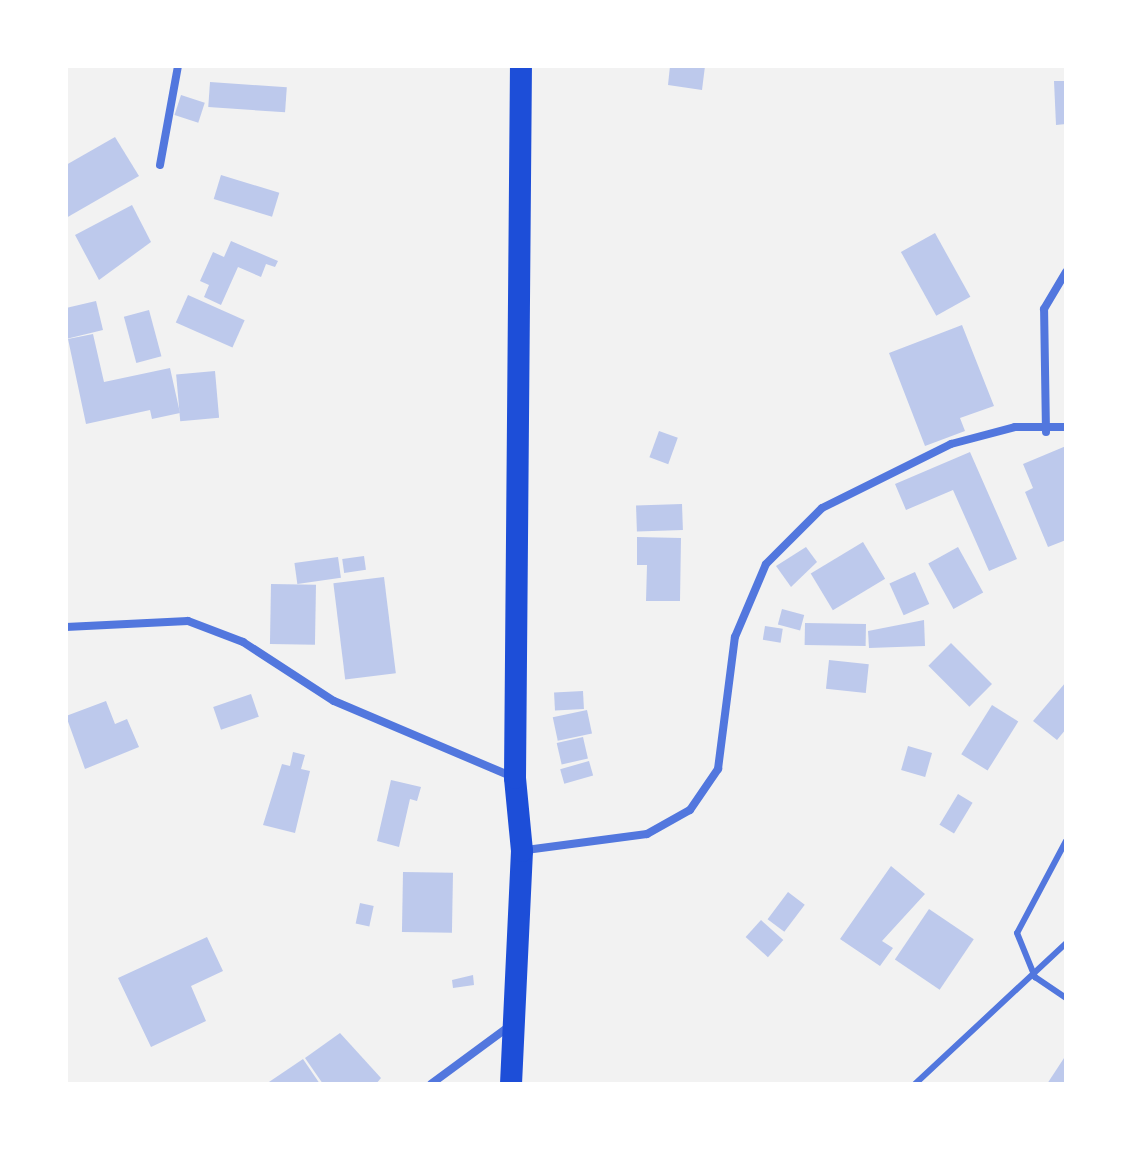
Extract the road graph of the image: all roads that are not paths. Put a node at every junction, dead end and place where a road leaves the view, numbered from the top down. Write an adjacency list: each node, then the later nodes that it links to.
1 (178, 66): 3 (street)
2 (521, 66): 8 (highway)
3 (160, 165)
4 (1066, 272): 6 (street)
5 (1066, 427): 6 (street)
6 (1046, 432): 10 (street)
7 (66, 627): 8 (street)
8 (515, 778): 10 (highway)
9 (1066, 841): 12 (lane)
10 (522, 851): 14 (highway)
11 (1066, 943): 12 (lane)
12 (1035, 977): 13 (lane); 17 (lane)
13 (1066, 998)
14 (511, 1025): 15 (street); 16 (highway)
15 (431, 1084)
16 (511, 1084)
17 (915, 1084)

